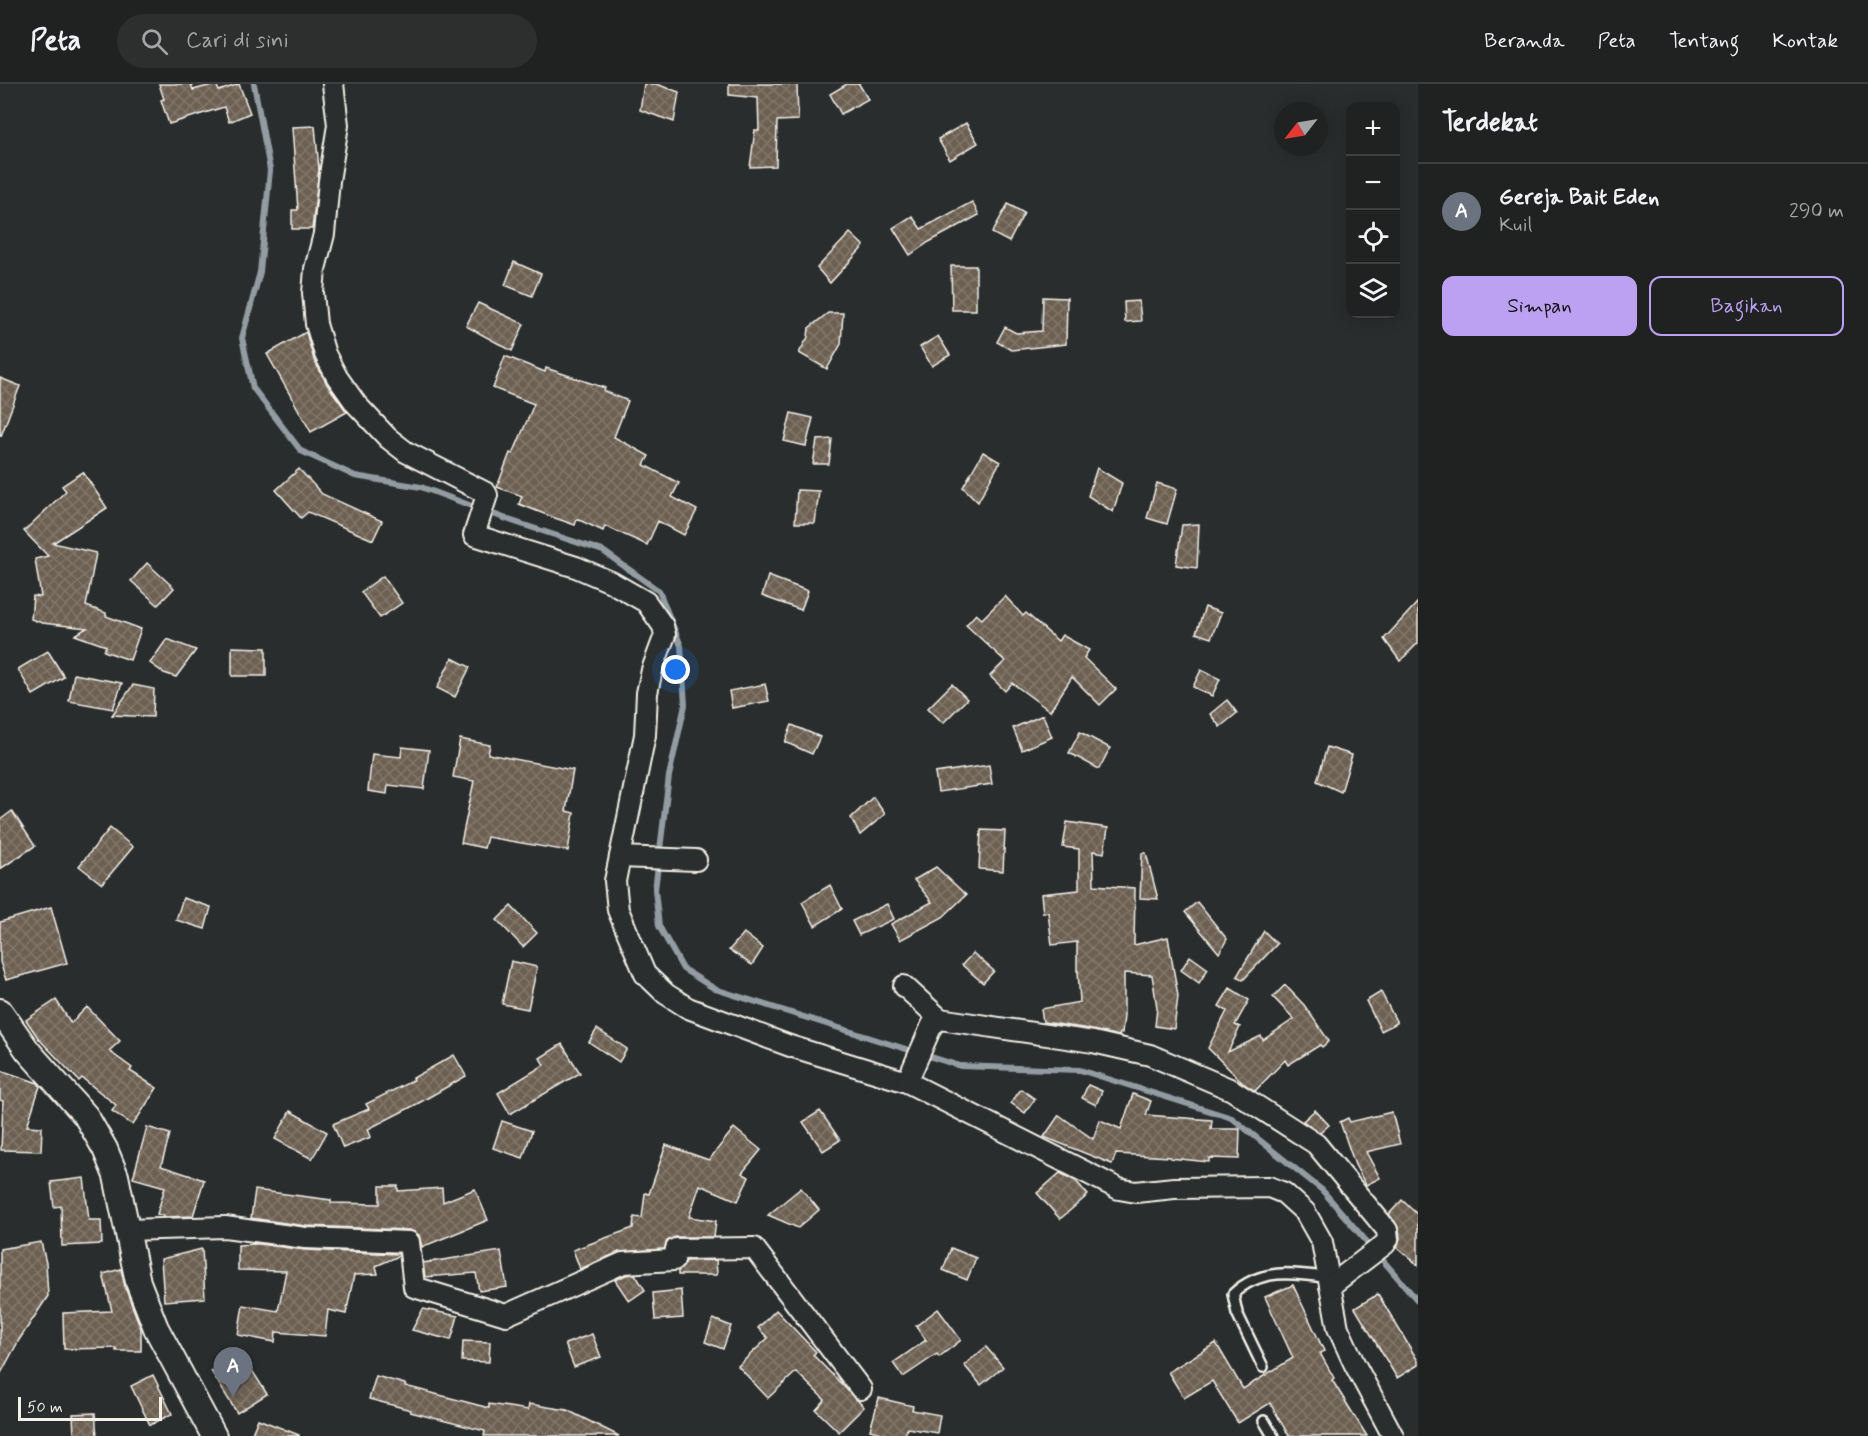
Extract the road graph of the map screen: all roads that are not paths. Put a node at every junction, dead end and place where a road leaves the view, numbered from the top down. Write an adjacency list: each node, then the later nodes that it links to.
1 (333, 84): 2 (street)
2 (620, 857): 3 (street); 7 (street)
3 (696, 861)
4 (904, 986): 6 (street)
5 (0, 1011): 8 (street)
6 (935, 1024): 7 (street); 9 (street)
7 (910, 1075): 9 (street)
8 (127, 1230): 11 (street); 13 (street)
9 (1330, 1282): 10 (lane); 15 (street)
10 (1263, 1368)
11 (861, 1389)
12 (1264, 1421): 14 (lane)
13 (214, 1436)
14 (1274, 1436)
15 (1393, 1436)

